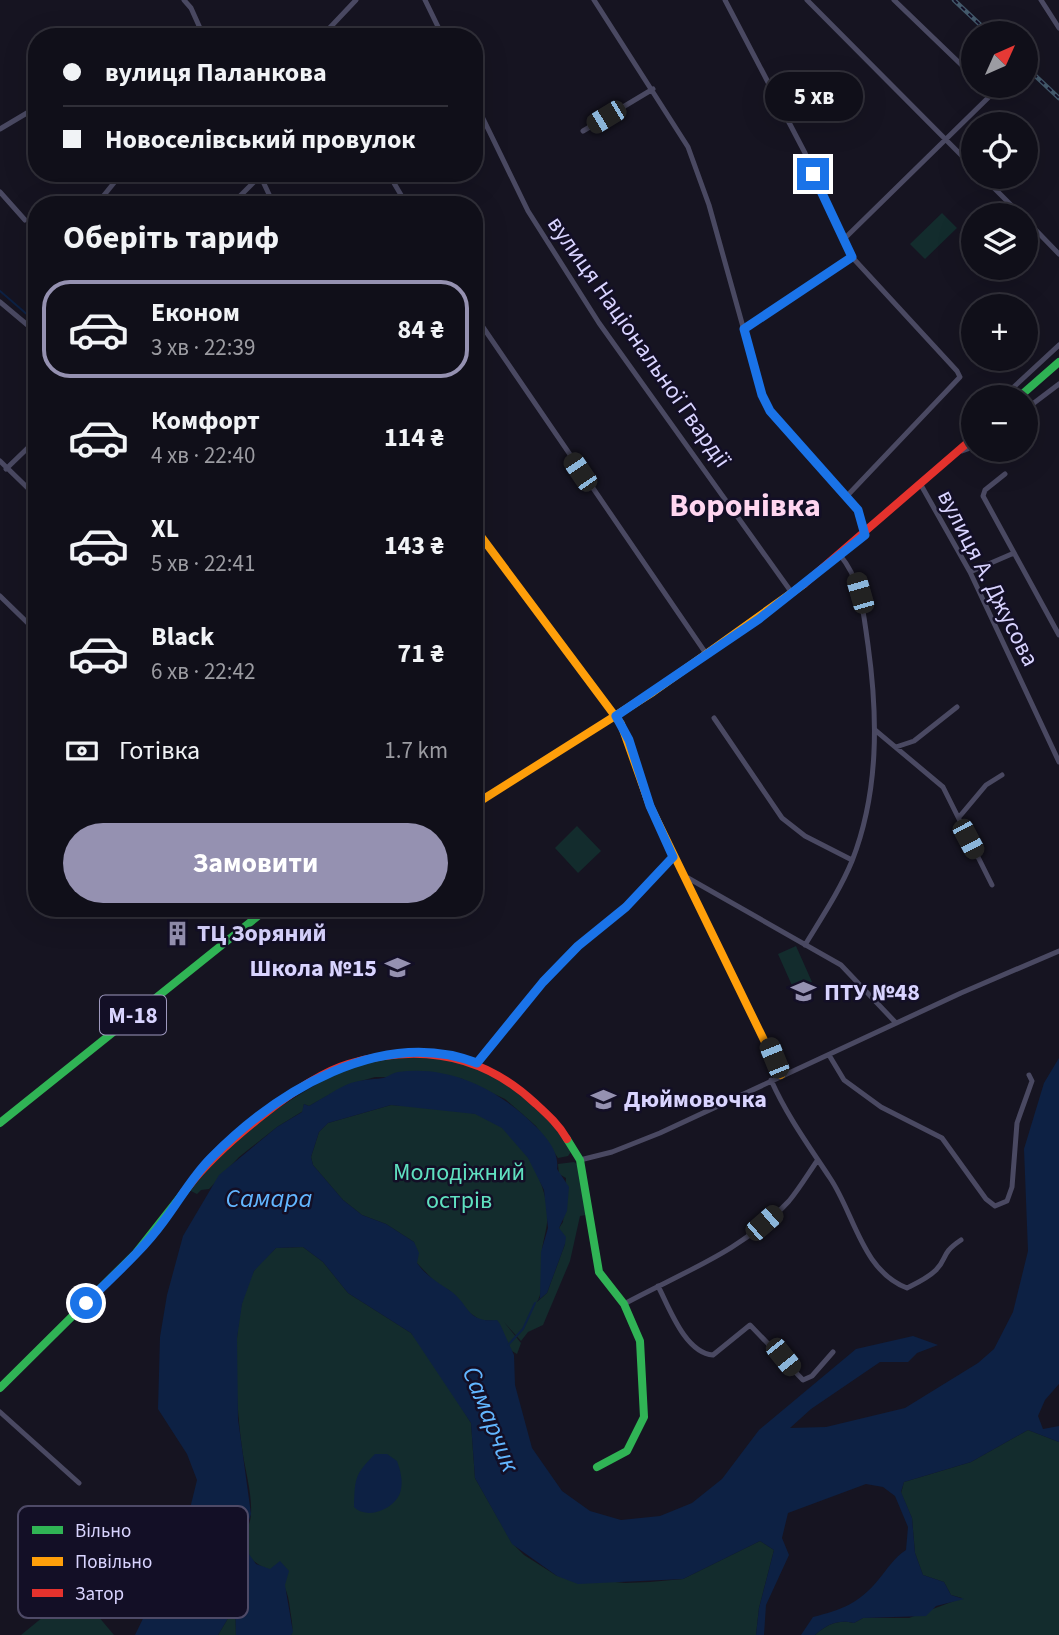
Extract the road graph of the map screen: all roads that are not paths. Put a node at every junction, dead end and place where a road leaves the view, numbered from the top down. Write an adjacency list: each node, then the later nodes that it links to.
1 (184, 0): 9 (street)
2 (356, 0): 10 (street)
3 (425, 0): 11 (street)
4 (594, 0): 14 (street)
5 (725, 0): 31 (street)
6 (807, 0): 20 (street)
7 (894, 0): 13 (street)
8 (1041, 0): 12 (street)
9 (200, 28)
10 (330, 28)
11 (439, 28)
12 (1059, 28)
13 (961, 64)
14 (653, 89): 19 (street); 37 (street)
15 (988, 98): 20 (street)
16 (28, 112): 18 (street)
17 (483, 118): 60 (street, вулиця Національної Гвардії)
18 (0, 129)
19 (583, 131)
20 (946, 139): 21 (street); 31 (street)
21 (961, 155)
22 (115, 182): 26 (street)
23 (252, 182): 27 (street)
24 (995, 189): 28 (street)
25 (0, 192): 29 (street)
26 (103, 196)
27 (239, 196)
28 (1009, 203)
29 (26, 220)
30 (1038, 232): 32 (street)
31 (843, 240): 33 (street)
32 (1059, 254)
33 (852, 257): 37 (street); 54 (street)
34 (0, 302): 35 (street)
35 (28, 325)
36 (483, 327): 64 (street)
37 (744, 329): 54 (street)
38 (1059, 345): 41 (street)
39 (1059, 362): 42 (main road)
40 (1059, 384): 43 (street)
41 (1016, 385)
42 (1033, 385)
43 (1038, 400)
44 (961, 446): 48 (street)
45 (28, 448): 50 (street)
46 (961, 449): 48 (main road)
47 (961, 451): 48 (street)
48 (956, 453): 52 (main road)
49 (0, 461): 50 (street)
50 (6, 469): 53 (street)
51 (1005, 474): 57 (street)
52 (920, 485): 55 (main road); 59 (street, вулиця А. Джусова)
53 (28, 489)
54 (846, 497): 55 (street)
55 (865, 535): 58 (main road)
56 (483, 539): 66 (main road)
57 (1014, 553): 59 (street); 63 (street)
58 (840, 555): 60 (main road); 68 (street)
59 (971, 572): 70 (street, вулиця А. Джусова)
60 (792, 593): 64 (main road)
61 (0, 596): 62 (street)
62 (28, 623)
63 (1059, 635)
64 (708, 656): 66 (main road)
65 (957, 707): 69 (street)
66 (616, 716): 72 (main road); 74 (main road)
67 (714, 718): 75 (street)
68 (875, 730): 69 (street); 75 (street)
69 (896, 747): 73 (street)
70 (1059, 762)
71 (1002, 775): 73 (street)
72 (483, 799)
73 (960, 816): 77 (street)
74 (673, 857): 76 (main road); 83 (street)
75 (852, 860): 79 (street)
76 (682, 875): 79 (street); 84 (main road)
77 (992, 885)
78 (257, 917): 87 (main road, М-18)
79 (805, 945): 81 (street)
80 (1059, 951): 81 (street)
81 (896, 1023): 82 (street)
82 (829, 1055): 84 (street); 85 (street)
83 (477, 1063): 88 (main road); 94 (main road)
84 (781, 1075): 86 (street)
85 (1029, 1075)
86 (771, 1080): 88 (street); 89 (street)
87 (0, 1123)
88 (580, 1160): 92 (main road)
89 (817, 1161): 90 (street); 91 (street)
90 (961, 1240)
91 (658, 1286): 92 (street); 93 (street)
92 (624, 1304): 96 (main road)
93 (833, 1352)
94 (0, 1388)
95 (0, 1412): 97 (street)
96 (597, 1467)
97 (79, 1483)

